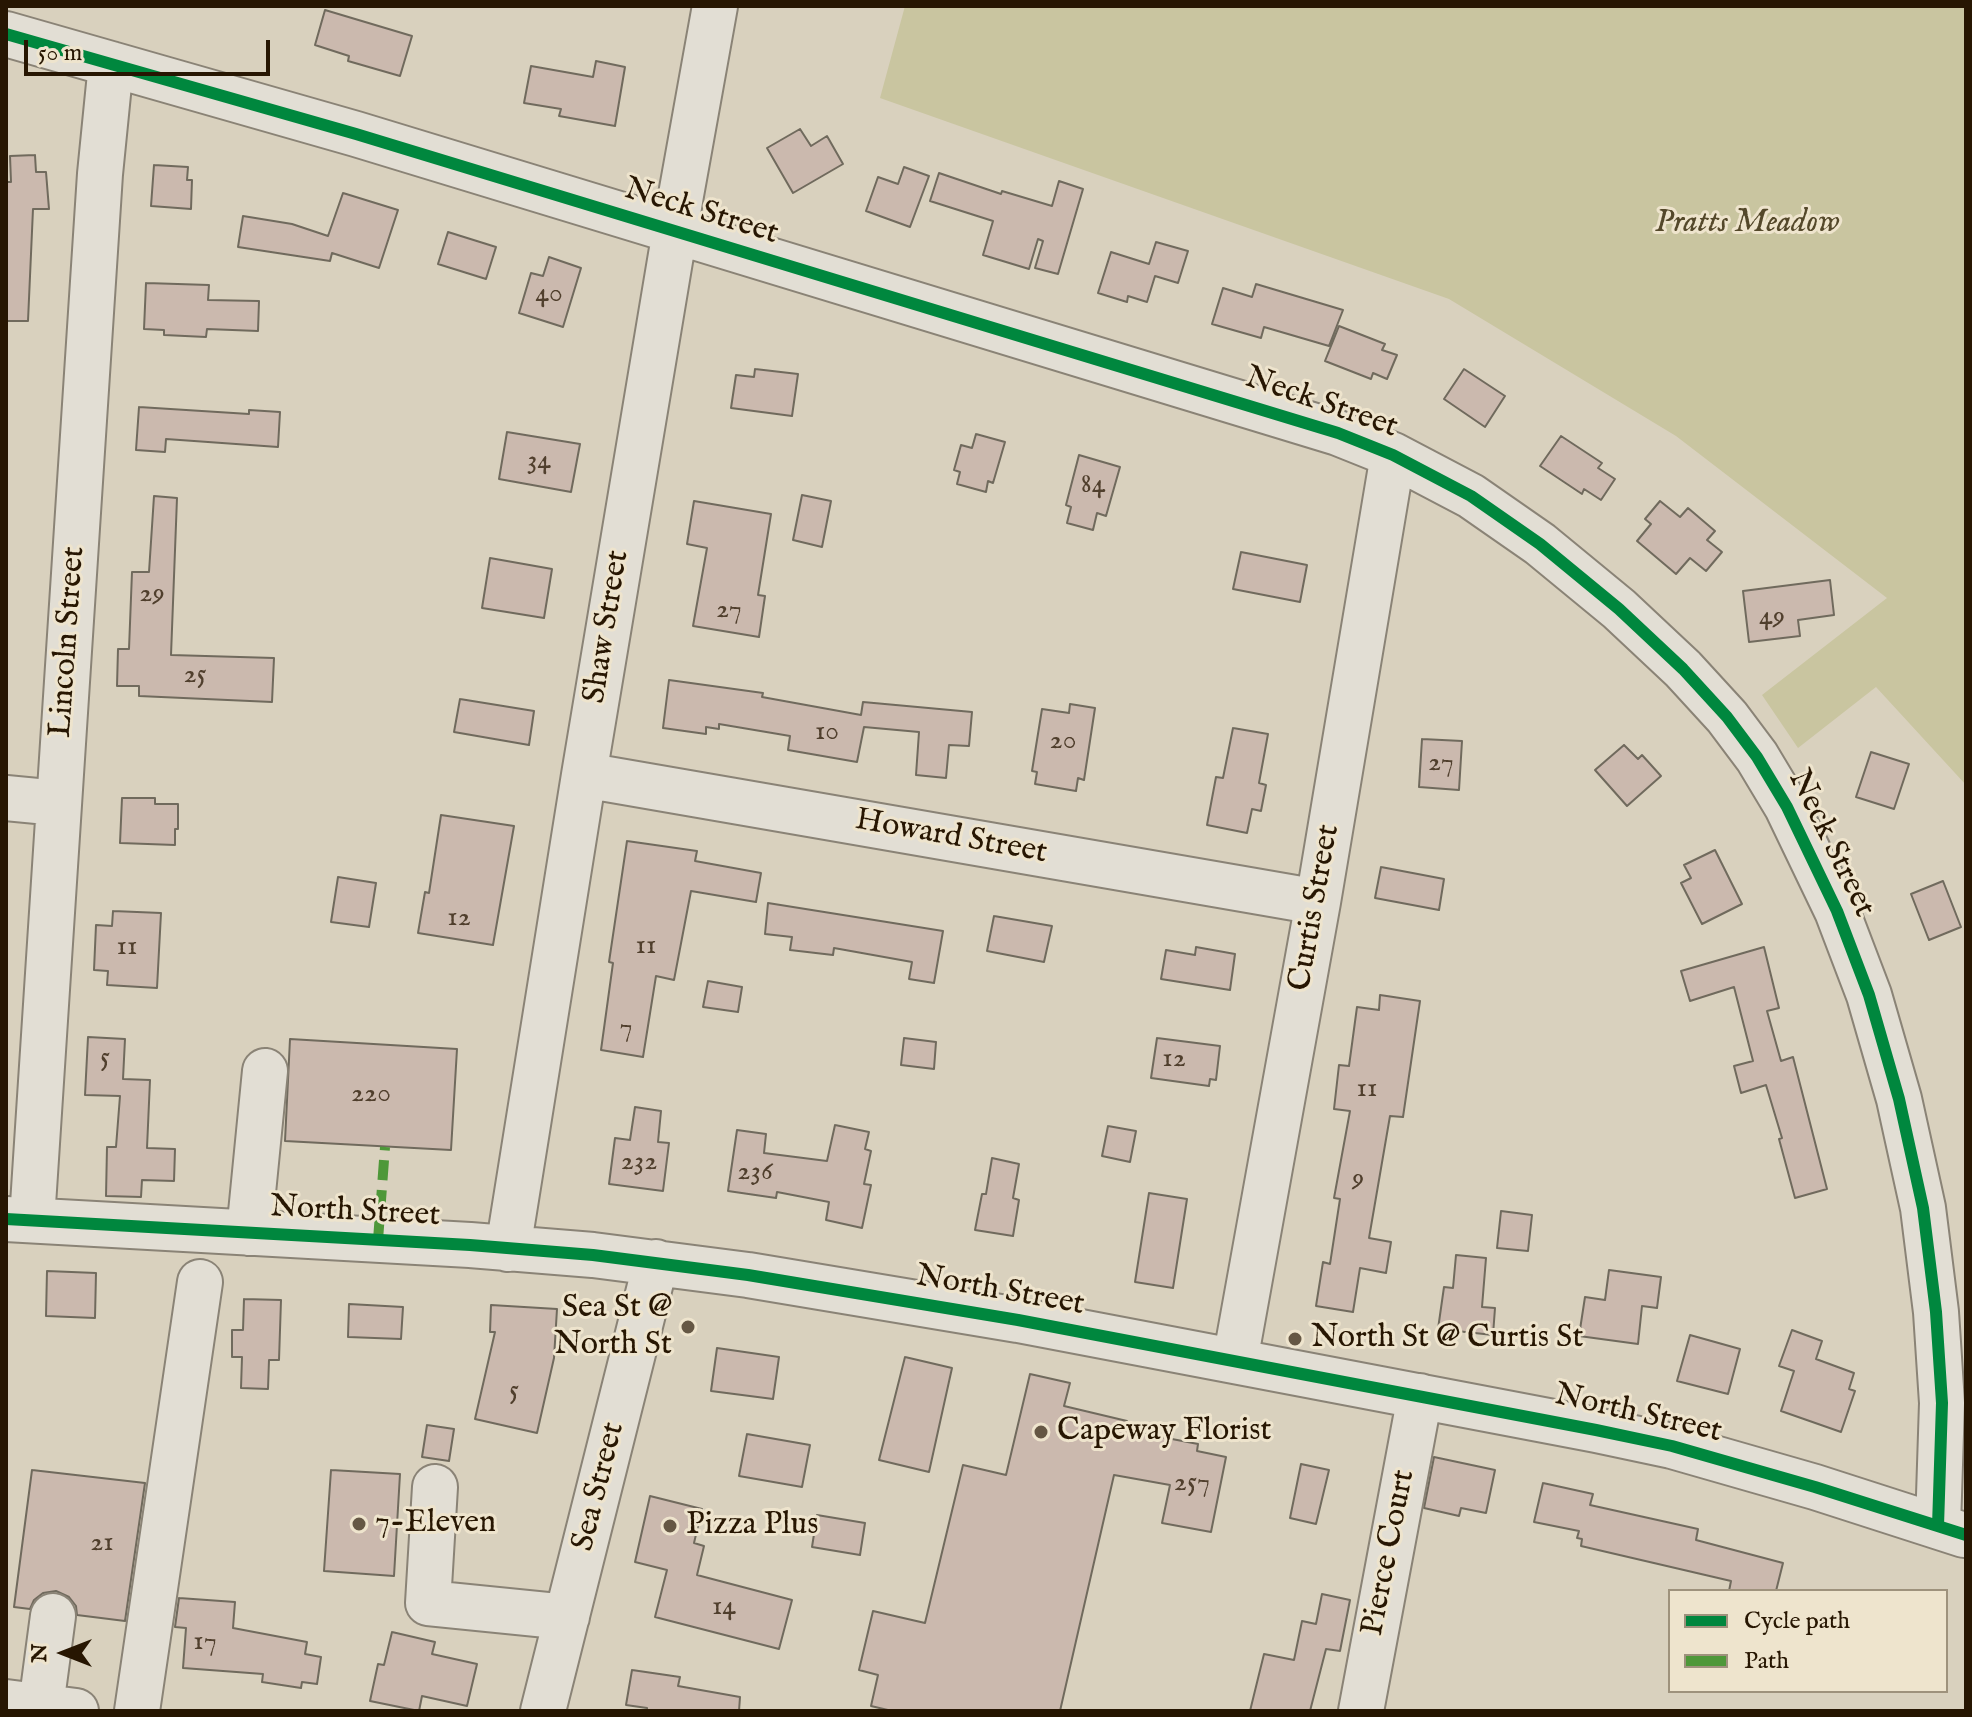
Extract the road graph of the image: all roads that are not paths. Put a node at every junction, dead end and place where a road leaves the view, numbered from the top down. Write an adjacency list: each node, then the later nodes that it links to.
1 (715, 6): 4 (street, Shaw Street)
2 (6, 34): 3 (street, Neck Street)
3 (111, 64): 4 (street, Neck Street); 8 (street, Lincoln Street)
4 (675, 233): 5 (street, Neck Street); 6 (street, Shaw Street)
5 (1393, 455): 9 (street, Curtis Street); 19 (street, Neck Street)
6 (584, 775): 9 (street, Howard Street); 13 (street, Shaw Street)
7 (6, 798): 8 (street)
8 (58, 803): 11 (street, Lincoln Street)
9 (1318, 902): 16 (street, Curtis Street)
10 (265, 1071): 12 (street)
11 (19, 1220): 12 (street, North Street)
12 (249, 1233): 13 (street, North Street)
13 (508, 1249): 14 (street, North Street)
14 (656, 1262): 16 (street, North Street); 21 (street, Sea Street)
15 (200, 1282): 23 (street)
16 (1235, 1361): 17 (street, North Street)
17 (1420, 1396): 19 (street, North Street); 25 (street, Pierce Court)
18 (435, 1487): 21 (street)
19 (1952, 1531)
20 (53, 1616): 22 (street)
21 (567, 1617): 24 (street, Sea Street)
22 (41, 1706)
23 (137, 1711)
24 (543, 1711)
25 (1361, 1711)

